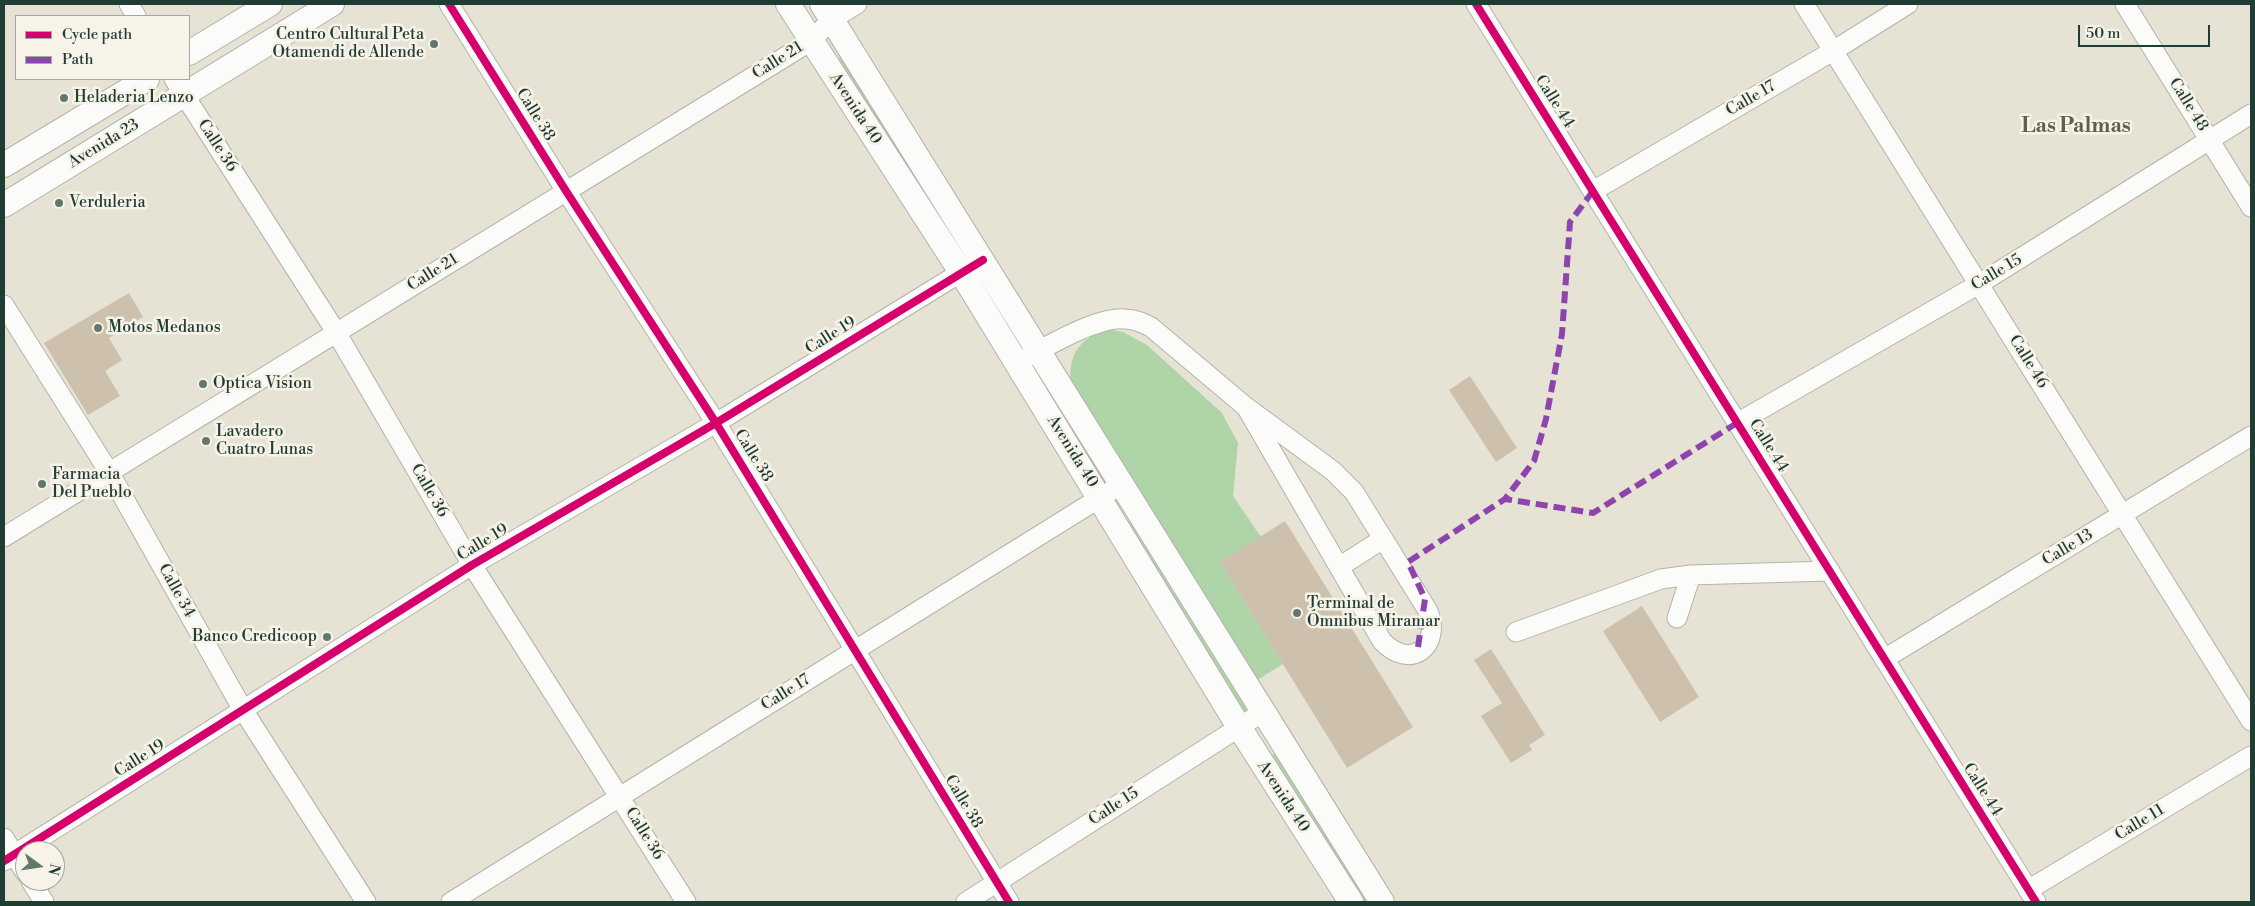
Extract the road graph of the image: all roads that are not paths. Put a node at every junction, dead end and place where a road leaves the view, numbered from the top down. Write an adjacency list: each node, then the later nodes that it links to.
1 (128, 4): 12 (street)
2 (270, 4): 15 (main road)
3 (332, 4): 17 (main road, Avenida 23)
4 (449, 4): 22 (street, Calle 38)
5 (788, 4): 13 (main road, Avenida 40)
6 (857, 4): 11 (street, Calle 21)
7 (1476, 4): 21 (street, Calle 44)
8 (1804, 4): 14 (street, Calle 46)
9 (1908, 4): 14 (street, Calle 17)
10 (2125, 4): 19 (street, Calle 48)
11 (827, 12): 13 (street, Calle 21); 25 (main road, Avenida 40)
12 (135, 15)
13 (811, 41): 22 (street, Calle 21); 26 (main road, Avenida 40)
14 (1833, 51): 21 (street, Calle 17); 27 (street, Calle 46)
15 (190, 52)
16 (145, 80): 20 (main road, Avenida 23)
17 (179, 87): 23 (main road, Avenida 23); 29 (street, Calle 36)
18 (2251, 114): 19 (street, Calle 15)
19 (2210, 141): 24 (street, Calle 48); 27 (street, Calle 15)
20 (4, 165)
21 (1593, 191): 34 (street, Calle 44)
22 (566, 192): 29 (street, Calle 21); 33 (street, Calle 38)
23 (4, 205)
24 (2251, 206)
25 (983, 260): 26 (street, Calle 19); 30 (main road, Avenida 40)
26 (960, 272): 31 (main road, Avenida 40); 33 (street, Calle 19)
27 (1979, 284): 34 (street, Calle 15); 39 (street, Calle 46)
28 (4, 305): 36 (street, Calle 34)
29 (336, 332): 36 (street, Calle 21); 42 (street, Calle 36)
30 (1039, 351): 31 (street); 32 (street); 37 (main road, Avenida 40)
31 (1017, 363): 38 (main road, Avenida 40)
32 (1246, 407): 41 (street); 43 (street)
33 (716, 423): 42 (street, Calle 19); 48 (street, Calle 38)
34 (1737, 423): 44 (street, Calle 44)
35 (2251, 436): 39 (street, Calle 13)
36 (109, 472): 40 (street, Calle 21); 50 (street, Calle 34)
37 (1122, 484): 38 (street, Calle 17); 51 (main road, Avenida 40)
38 (1100, 498): 48 (street, Calle 17); 53 (main road, Avenida 40)
39 (2124, 515): 49 (street, Calle 13); 52 (street, Calle 46)
40 (4, 537)
41 (1383, 539): 43 (street); 43 (street)
42 (472, 565): 50 (street, Calle 19); 55 (street, Calle 36)
43 (1339, 567)
44 (1830, 571): 45 (street); 49 (street, Calle 44)
45 (1691, 574): 46 (street); 47 (street)
46 (1677, 618)
47 (1516, 632)
48 (856, 650): 55 (street, Calle 17); 58 (street, Calle 38)
49 (1884, 659): 60 (street, Calle 44)
50 (243, 710): 57 (street, Calle 19); 62 (street, Calle 34)
51 (1263, 712): 53 (street, Calle 15); 68 (main road, Avenida 40)
52 (2251, 721)
53 (1239, 727): 58 (street, Calle 15); 67 (main road, Avenida 40)
54 (2251, 756): 60 (street, Calle 11)
55 (621, 796): 63 (street, Calle 17); 64 (street, Calle 36)
56 (4, 838): 57 (street)
57 (9, 858)
58 (996, 883): 65 (street, Calle 15); 66 (street, Calle 38)
59 (37, 891): 61 (street)
60 (2032, 896)
61 (44, 902)
62 (366, 902)
63 (451, 902)
64 (686, 902)
65 (966, 902)
66 (1009, 902)
67 (1351, 902)
68 (1382, 902)

